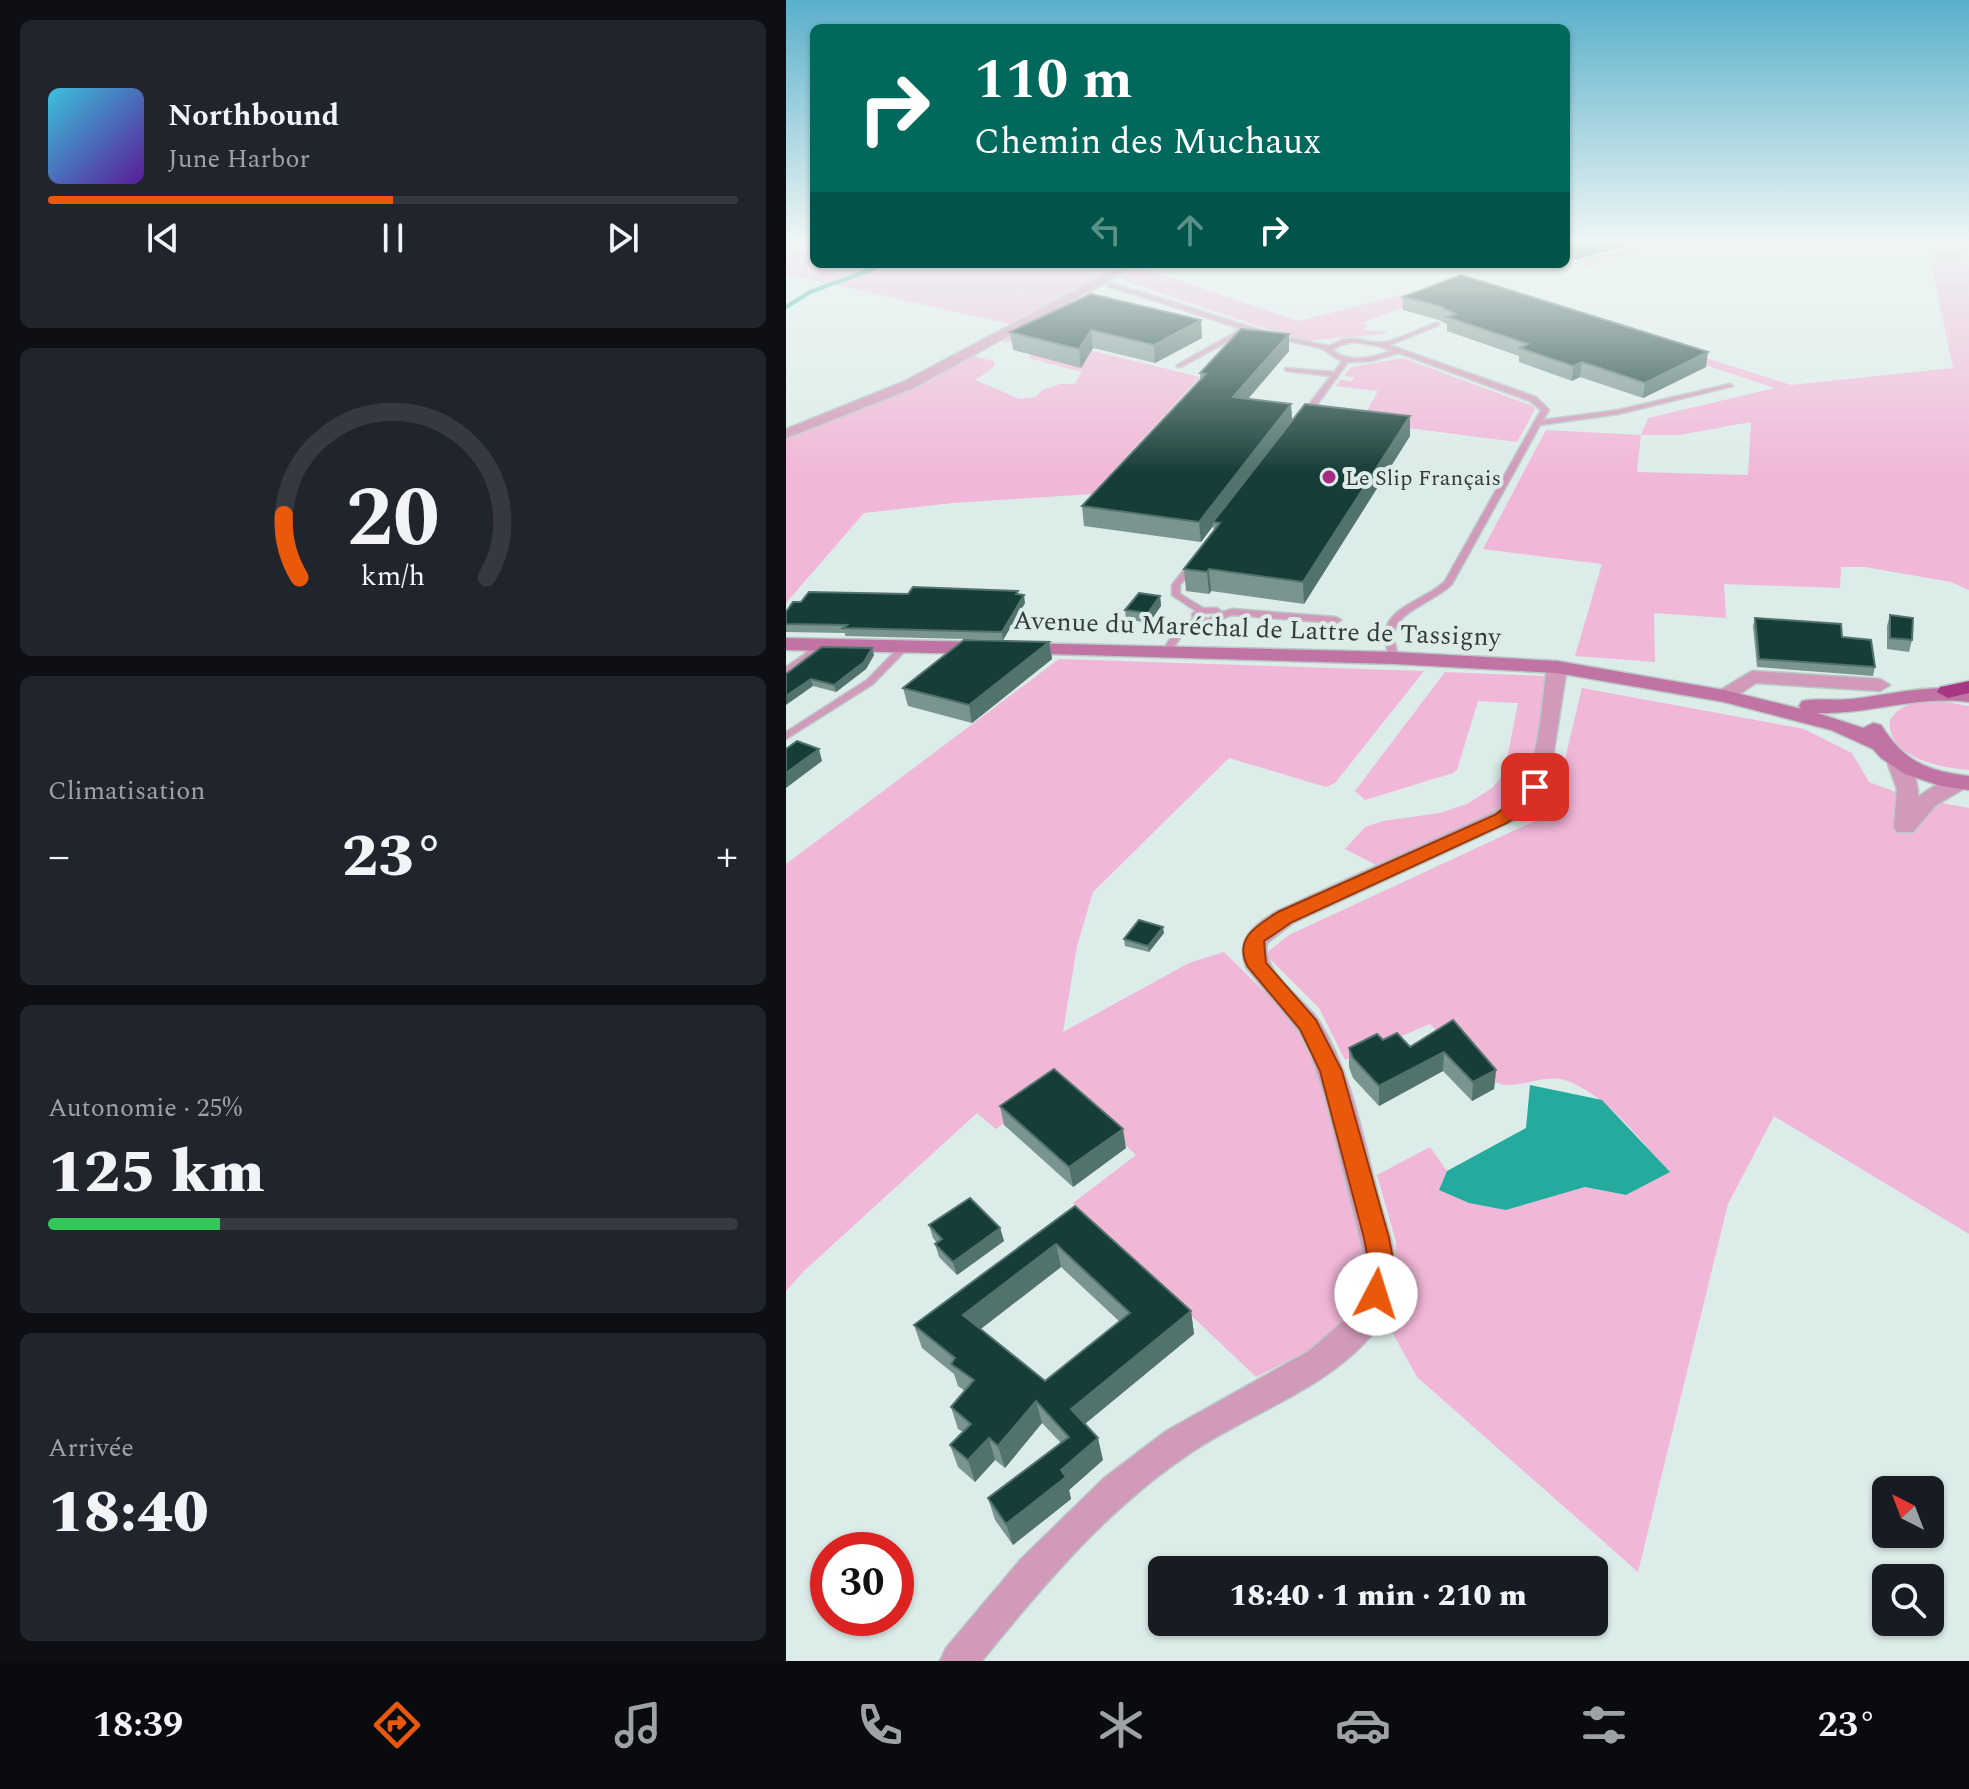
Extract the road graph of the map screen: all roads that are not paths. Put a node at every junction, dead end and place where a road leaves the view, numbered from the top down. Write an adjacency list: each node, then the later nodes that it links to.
1 (1032, 319): 15 (street)
2 (1216, 319): 4 (lane)
3 (1437, 324): 5 (lane)
4 (1246, 329): 6 (lane); 9 (lane)
5 (1383, 345): 6 (lane); 7 (lane)
6 (1329, 348): 8 (lane)
7 (1398, 351): 8 (lane); 13 (lane)
8 (1346, 360): 11 (lane)
9 (1179, 366)
10 (1287, 369): 11 (lane)
11 (1335, 374): 14 (lane)
12 (1730, 386): 13 (lane)
13 (1539, 423): 23 (lane)
14 (1295, 428)
15 (786, 434)
16 (1205, 549): 17 (lane)
17 (1200, 616): 18 (lane); 22 (lane)
18 (1336, 620)
19 (786, 644): 20 (main road, Avenue du Maréchal de Lattre de Tassigny)
20 (816, 644): 21 (main road, Avenue du Maréchal de Lattre de Tassigny); 25 (lane)
21 (904, 647): 22 (main road, Avenue du Maréchal de Lattre de Tassigny); 29 (lane)
22 (1167, 652): 23 (main road, Avenue du Maréchal de Lattre de Tassigny)
23 (1394, 658): 24 (main road, Avenue du Maréchal de Lattre de Tassigny)
24 (1557, 667): 28 (main road, Avenue du Maréchal de Lattre de Tassigny); 32 (street)
25 (786, 671)
26 (1962, 692): 27 (main road, Avenue du Maréchal de Lattre de Tassigny)
27 (1883, 693): 28 (main road, Avenue du Maréchal de Lattre de Tassigny); 30 (main road)
28 (1724, 696): 30 (main road, Avenue du Maréchal de Lattre de Tassigny)
29 (786, 736)
30 (1888, 752): 31 (main road, Avenue du Maréchal de Lattre de Tassigny); 31 (street)
31 (1964, 783)
32 (959, 1661)

